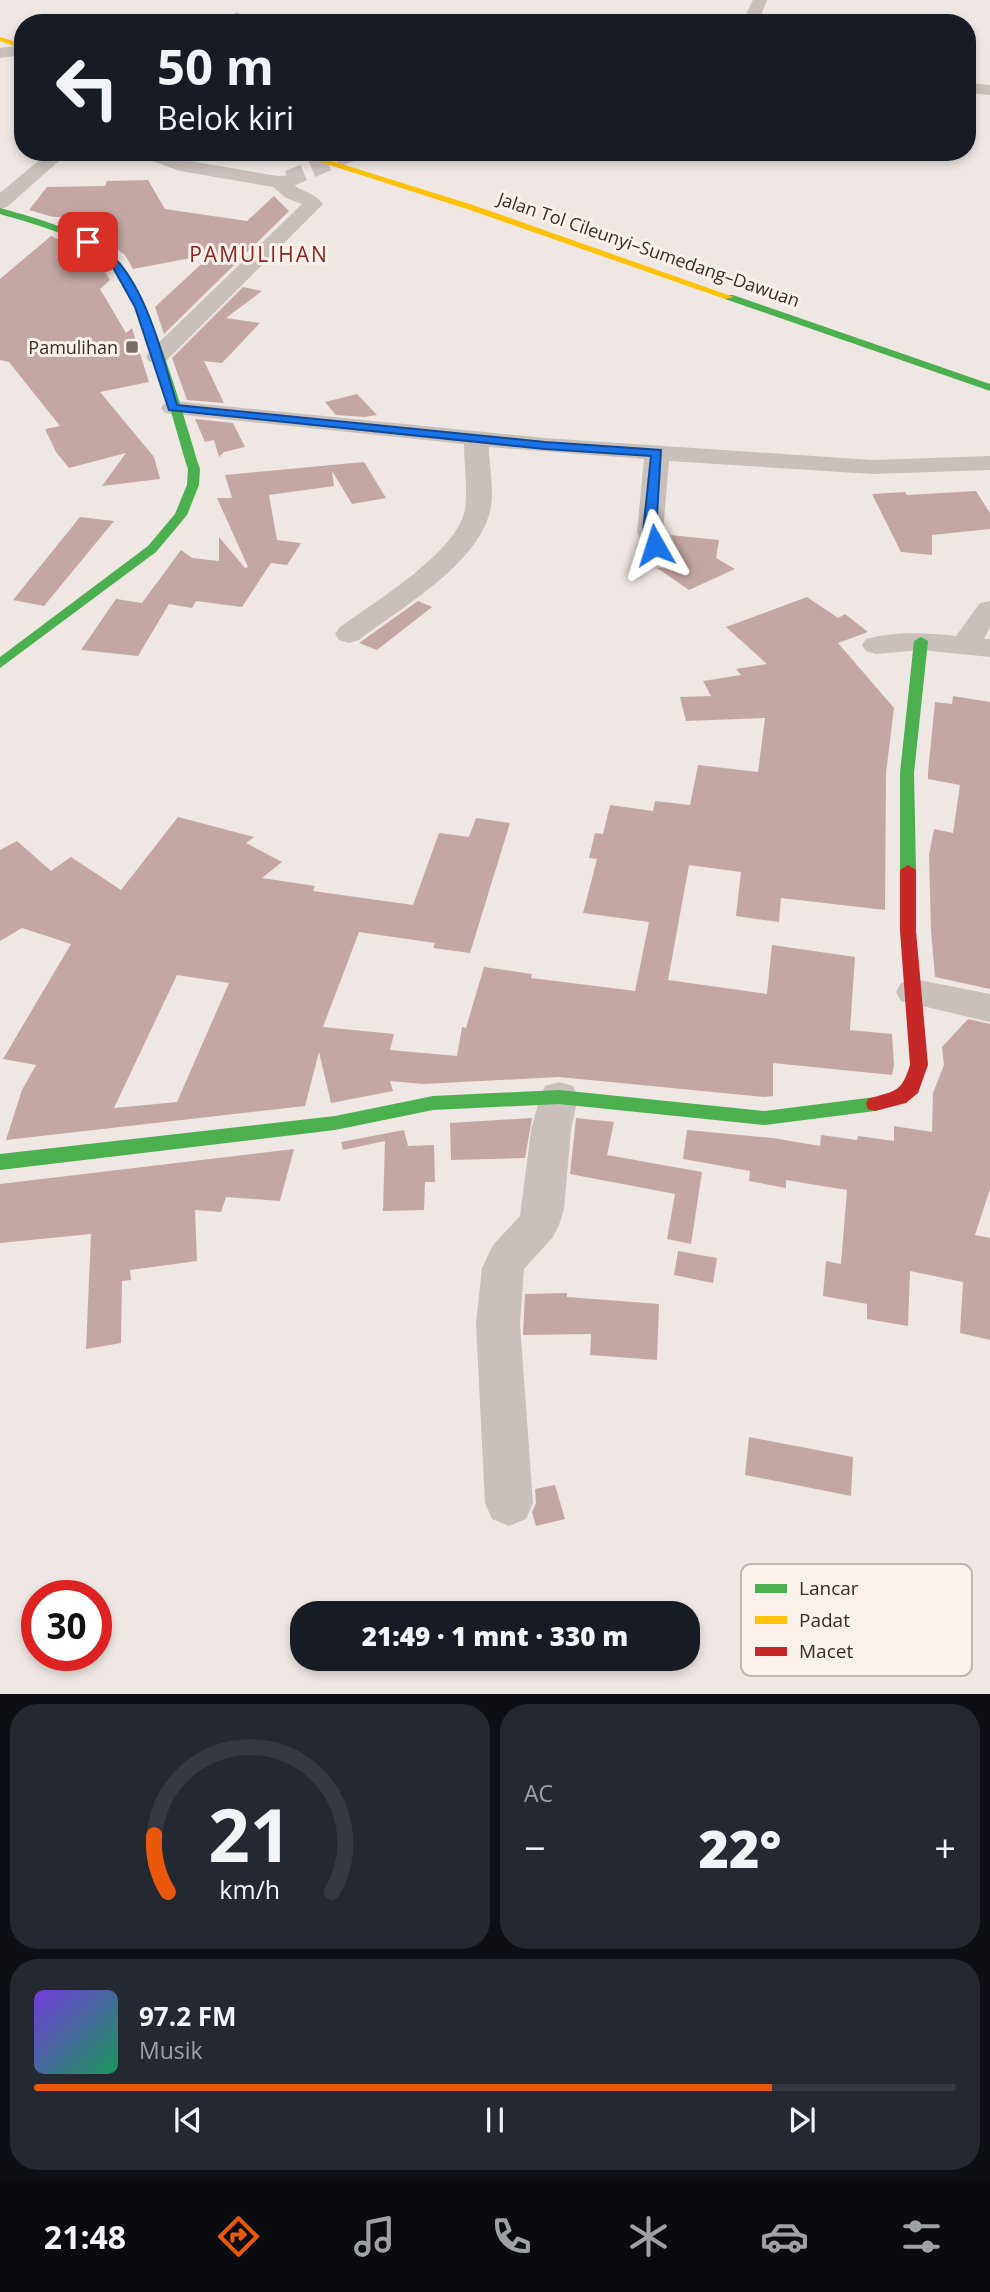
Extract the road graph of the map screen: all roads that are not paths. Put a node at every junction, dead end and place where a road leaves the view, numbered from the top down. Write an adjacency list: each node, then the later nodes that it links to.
1 (49, 161): 5 (street)
2 (169, 161): 8 (street)
3 (322, 161): 9 (main road, Jalan Tol Cileunyi–Sumedang–Dawuan)
4 (367, 161): 7 (main road, Jalan Tol Cileunyi–Sumedang–Dawuan)
5 (0, 203)
6 (0, 211): 8 (main road)
7 (650, 252)
8 (157, 357): 10 (main road)
9 (990, 388)
10 (173, 408): 11 (street); 20 (main road)
11 (476, 438): 12 (street); 16 (street)
12 (657, 453): 13 (street); 14 (street)
13 (990, 463)
14 (661, 558)
15 (990, 610): 19 (street)
16 (349, 634)
17 (921, 641): 18 (street); 19 (street); 21 (main road)
18 (876, 645)
19 (978, 646)
20 (5, 655)
21 (915, 992): 22 (street); 23 (main road)
22 (990, 1008)
23 (559, 1097): 24 (main road); 25 (street)
24 (0, 1162)
25 (509, 1503)

